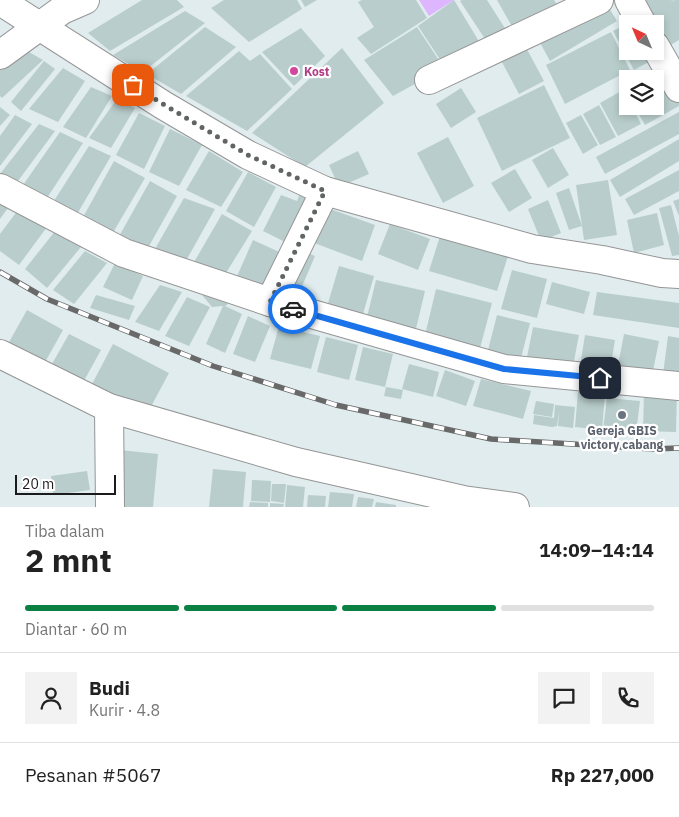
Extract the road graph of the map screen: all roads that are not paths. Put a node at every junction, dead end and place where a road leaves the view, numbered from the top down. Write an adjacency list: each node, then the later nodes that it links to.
1 (599, 0): 8 (street)
2 (629, 0): 5 (street)
3 (0, 1): 4 (street)
4 (61, 9): 6 (street); 11 (street)
5 (637, 15)
6 (0, 55)
7 (663, 60): 9 (street)
8 (429, 80)
9 (679, 88)
10 (0, 188): 13 (street)
11 (325, 191): 12 (street); 13 (street)
12 (679, 274)
13 (270, 302): 15 (street)
14 (0, 354): 16 (street)
15 (679, 386)
16 (109, 408): 17 (street); 18 (street)
17 (110, 507)
18 (515, 507)

